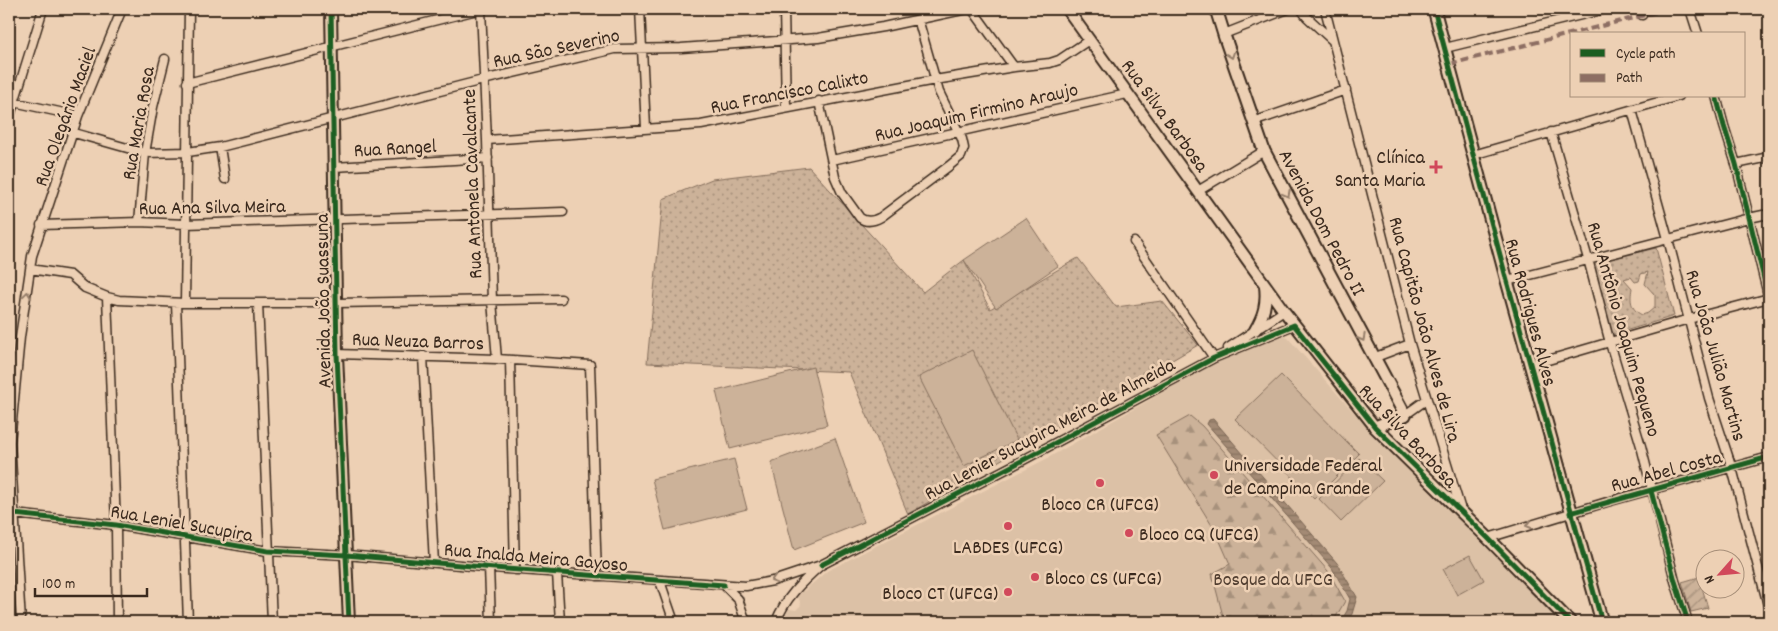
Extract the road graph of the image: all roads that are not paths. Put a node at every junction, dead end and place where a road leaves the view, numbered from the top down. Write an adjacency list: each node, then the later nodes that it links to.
1 (43, 9): 37 (street)
2 (122, 9): 40 (street, Rua Olegário Maciel)
3 (189, 9): 31 (street)
4 (332, 9): 24 (main road, Avenida João Suassuna)
5 (481, 9): 24 (street); 29 (street, Rua Antonela Cavalcante)
6 (640, 9): 26 (street)
7 (784, 9): 23 (street)
8 (967, 9): 18 (street, Rua São Severino)
9 (972, 9): 28 (street)
10 (1066, 9): 21 (main road, Rua Silva Barbosa)
11 (1216, 9): 20 (main road, Avenida Dom Pedro II)
12 (1288, 9): 20 (street)
13 (1301, 9): 22 (street)
14 (1325, 9): 22 (street, Rua Capitão João Alves de Lira)
15 (1434, 9): 25 (main road, Rua Rodrigues Alves)
16 (1606, 9): 25 (street)
17 (1690, 9): 19 (street)
18 (918, 19): 23 (street, Rua São Severino); 30 (street)
19 (1697, 32)
20 (1224, 34): 43 (main road, Avenida Dom Pedro II, one-way to 43)
21 (1089, 40): 28 (street, Rua Francisco Calixto); 33 (main road, Rua Silva Barbosa)
22 (1332, 40): 32 (street, Rua Capitão João Alves de Lira)
23 (785, 41): 26 (street, Rua São Severino); 38 (street)
24 (332, 47): 31 (street); 41 (main road, Avenida João Suassuna)
25 (1445, 48): 53 (main road, Rua Rodrigues Alves)
26 (643, 49): 29 (street, Rua São Severino); 44 (street)
27 (165, 59): 52 (street, Rua Maria Rosa)
28 (1014, 67): 30 (street, Rua Francisco Calixto)
29 (483, 80): 41 (street, Rua São Severino); 48 (street, Rua Antonela Cavalcante)
30 (935, 80): 36 (street, Rua Francisco Calixto); 45 (street)
31 (187, 83): 51 (street)
32 (1346, 90): 43 (street); 88 (street, Rua Capitão João Alves de Lira)
33 (1127, 94): 45 (street, Rua Joaquim Firmino Araujo); 60 (main road, Rua Silva Barbosa)
34 (1672, 98): 39 (street)
35 (1717, 98): 57 (street)
36 (820, 101): 38 (street, Rua Francisco Calixto); 56 (street)
37 (12, 102): 40 (street); 42 (street)
38 (786, 108): 44 (street, Rua Francisco Calixto)
39 (1632, 110): 46 (street); 69 (street, Rua João Julião Martins)
40 (78, 116): 47 (street, Rua Olegário Maciel)
41 (334, 118): 49 (street, Rua São Severino); 58 (main road, Avenida João Suassuna)
42 (9, 119)
43 (1253, 122): 50 (main road, Avenida Dom Pedro II)
44 (646, 128): 48 (street, Rua Francisco Calixto)
45 (958, 132): 56 (street, Rua Joaquim Firmino Araujo); 56 (street)
46 (1551, 132): 53 (street); 71 (street, Rua Antônio Joaquim Pequeno)
47 (74, 133): 52 (street, Rua São Severino); 68 (street, Rua Olegário Maciel)
48 (487, 140): 55 (street, Rua Antonela Cavalcante)
49 (220, 147): 51 (street, Rua São Severino); 59 (street)
50 (1264, 151): 60 (street); 92 (main road, Avenida Dom Pedro II, one-way to 92)
51 (188, 152): 52 (street, Rua São Severino); 67 (street)
52 (145, 153): 66 (street, Rua Maria Rosa)
53 (1473, 155): 73 (main road, Rua Rodrigues Alves)
54 (1769, 157): 57 (street)
55 (488, 158): 58 (street, Rua Rangel); 62 (street, Rua Antonela Cavalcante)
56 (832, 160)
57 (1736, 164): 64 (street)
58 (334, 167): 65 (main road, Avenida João Suassuna)
59 (224, 179)
60 (1198, 191): 74 (main road, Rua Silva Barbosa)
61 (563, 212): 62 (street, Rua Ana Silva Meira)
62 (488, 214): 65 (street, Rua Ana Silva Meira); 78 (street, Rua Antonela Cavalcante)
63 (1769, 216): 64 (street)
64 (1749, 218): 69 (street); 77 (street)
65 (336, 220): 67 (street, Rua Ana Silva Meira); 82 (main road, Avenida João Suassuna)
66 (139, 222): 67 (street, Rua Ana Silva Meira); 68 (street, Rua Ana Silva Meira)
67 (186, 224): 80 (street)
68 (41, 225): 72 (street, Rua Olegário Maciel)
69 (1668, 239): 71 (street); 84 (street, Rua João Julião Martins)
70 (1134, 242): 91 (street)
71 (1588, 259): 73 (street); 87 (street, Rua Antônio Joaquim Pequeno)
72 (30, 269): 75 (street); 99 (street, Rua Olegário Maciel, one-way to 72)
73 (1507, 281): 95 (main road, Rua Rodrigues Alves)
74 (1265, 285): 83 (main road, Rua Silva Barbosa); 86 (main road)
75 (108, 298): 79 (street); 106 (street)
76 (561, 299): 78 (street)
77 (1769, 299): 84 (street)
78 (492, 301): 82 (street); 93 (street, Rua Antonela Cavalcante)
79 (176, 303): 80 (street); 107 (street)
80 (185, 303): 81 (street)
81 (258, 303): 82 (street); 109 (street)
82 (336, 303): 89 (main road, Avenida João Suassuna)
83 (1284, 311): 85 (main road, Rua Silva Barbosa); 86 (street, Rua Lenier Sucupira Meira de Almeida)
84 (1689, 319): 87 (street); 101 (street, Rua João Julião Martins)
85 (1294, 325): 91 (street, Rua Lenier Sucupira Meira de Almeida); 98 (main road, Rua Silva Barbosa)
86 (1255, 330): 91 (street, Rua Lenier Sucupira Meira de Almeida)
87 (1610, 343): 95 (street); 102 (street, Rua Antônio Joaquim Pequeno)
88 (1410, 344): 92 (street); 96 (street, Rua Capitão João Alves de Lira)
89 (337, 354): 90 (street, Rua Neuza Barros); 110 (main road, Avenida João Suassuna)
90 (423, 356): 93 (street, Rua Neuza Barros); 111 (street)
91 (1214, 358): 112 (street, Rua Lenier Sucupira Meira de Almeida)
92 (1373, 358): 97 (main road, Avenida Dom Pedro II)
93 (497, 359): 94 (street, Rua Neuza Barros)
94 (510, 360): 114 (street); 117 (street, Rua Neuza Barros)
95 (1531, 365): 104 (main road, Rua Rodrigues Alves)
96 (1426, 400): 97 (street); 103 (street, Rua Capitão João Alves de Lira)
97 (1405, 415): 98 (main road)
98 (1375, 427): 103 (main road, Rua Silva Barbosa)
99 (9, 442): 105 (street, Rua Olegário Maciel)
100 (1769, 457): 101 (street, Rua Abel Costa)
101 (1732, 468): 102 (street, Rua Abel Costa); 123 (street, Rua João Julião Martins)
102 (1651, 491): 104 (street, Rua Abel Costa); 137 (street, Rua Antônio Joaquim Pequeno)
103 (1462, 512): 108 (main road, Rua Silva Barbosa)
104 (1570, 513): 108 (street, Rua Abel Costa, one-way to 108); 136 (main road, Rua Rodrigues Alves)
105 (14, 514): 106 (street, Rua Leniel Sucupira); 125 (street, Rua Olegário Maciel)
106 (116, 525): 107 (street, Rua Leniel Sucupira); 126 (street)
107 (185, 537): 109 (street, Rua Leniel Sucupira); 127 (street)
108 (1488, 538): 135 (main road, Rua Silva Barbosa)
109 (268, 552): 110 (street, Rua Leniel Sucupira); 128 (street)
110 (346, 555): 111 (street, Rua Inalda Meira Gayoso); 129 (main road, Avenida João Suassuna)
111 (434, 563): 113 (street, Rua Inalda Meira Gayoso)
112 (821, 565): 116 (street, Rua Inalda Meira Gayoso); 121 (street, Rua Lenier Sucupira Meira de Almeida)
113 (489, 568): 114 (street, Rua Inalda Meira Gayoso); 130 (street)
114 (515, 570): 115 (street, Rua Inalda Meira Gayoso)
115 (557, 573): 117 (street, Rua Inalda Meira Gayoso); 131 (street)
116 (792, 574): 120 (street, Rua Inalda Meira Gayoso, one-way to 120); 121 (street)
117 (596, 576): 118 (street, Rua Inalda Meira Gayoso)
118 (660, 581): 119 (street, Rua Inalda Meira Gayoso); 132 (street)
119 (724, 585): 120 (street, Rua Inalda Meira Gayoso); 122 (street)
120 (746, 586): 122 (street)
121 (798, 586): 134 (street, Rua Lenier Sucupira Meira de Almeida)
122 (738, 600): 133 (street)
123 (1769, 609)
124 (1769, 620): 138 (street)
125 (21, 622)
126 (117, 622)
127 (188, 622)
128 (272, 622)
129 (349, 622)
130 (491, 622)
131 (560, 622)
132 (674, 622)
133 (746, 622)
134 (776, 622)
135 (1570, 622)
136 (1602, 622)
137 (1688, 622)
138 (1760, 622)

